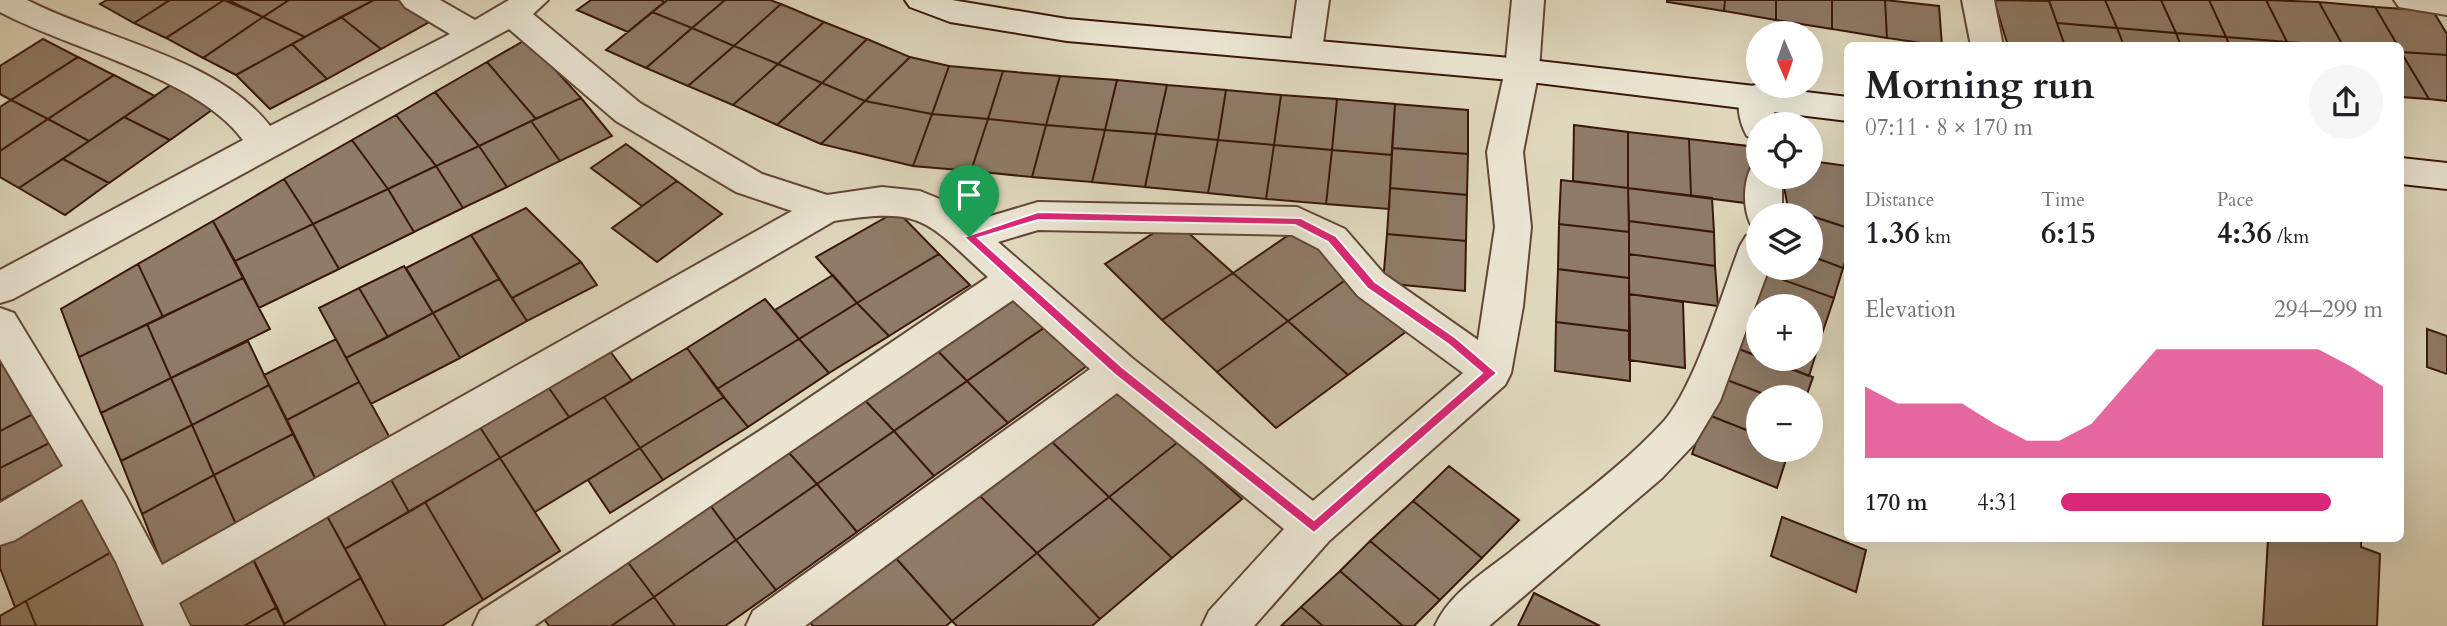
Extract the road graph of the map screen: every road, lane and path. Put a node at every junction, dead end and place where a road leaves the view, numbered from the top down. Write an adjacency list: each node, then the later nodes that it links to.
1 (2, 0): 16 (street)
2 (416, 0): 10 (street)
3 (921, 0): 12 (street)
4 (1313, 0): 12 (street)
5 (1528, 0): 13 (street)
6 (1978, 0): 11 (street)
7 (2410, 0): 8 (street)
8 (2447, 4)
9 (522, 7): 10 (street); 19 (street)
10 (475, 35): 16 (street)
11 (1986, 42)
12 (1306, 50): 13 (street)
13 (1522, 70): 15 (street); 26 (street)
14 (1844, 109): 15 (street)
15 (1757, 112)
16 (265, 144): 23 (street)
17 (2404, 171): 18 (street)
18 (2447, 176)
19 (827, 209): 20 (street); 30 (street)
20 (969, 237): 21 (street); 26 (street)
21 (1016, 278): 25 (street); 31 (street)
22 (1746, 280): 34 (street)
23 (0, 288)
24 (0, 324): 27 (street)
25 (1118, 370): 29 (street); 32 (street)
26 (1491, 373): 29 (street)
27 (88, 473): 28 (street); 30 (street)
28 (0, 526)
29 (1314, 527): 33 (street)
30 (161, 610)
31 (496, 626)
32 (769, 626)
33 (1225, 626)
34 (1458, 626)

